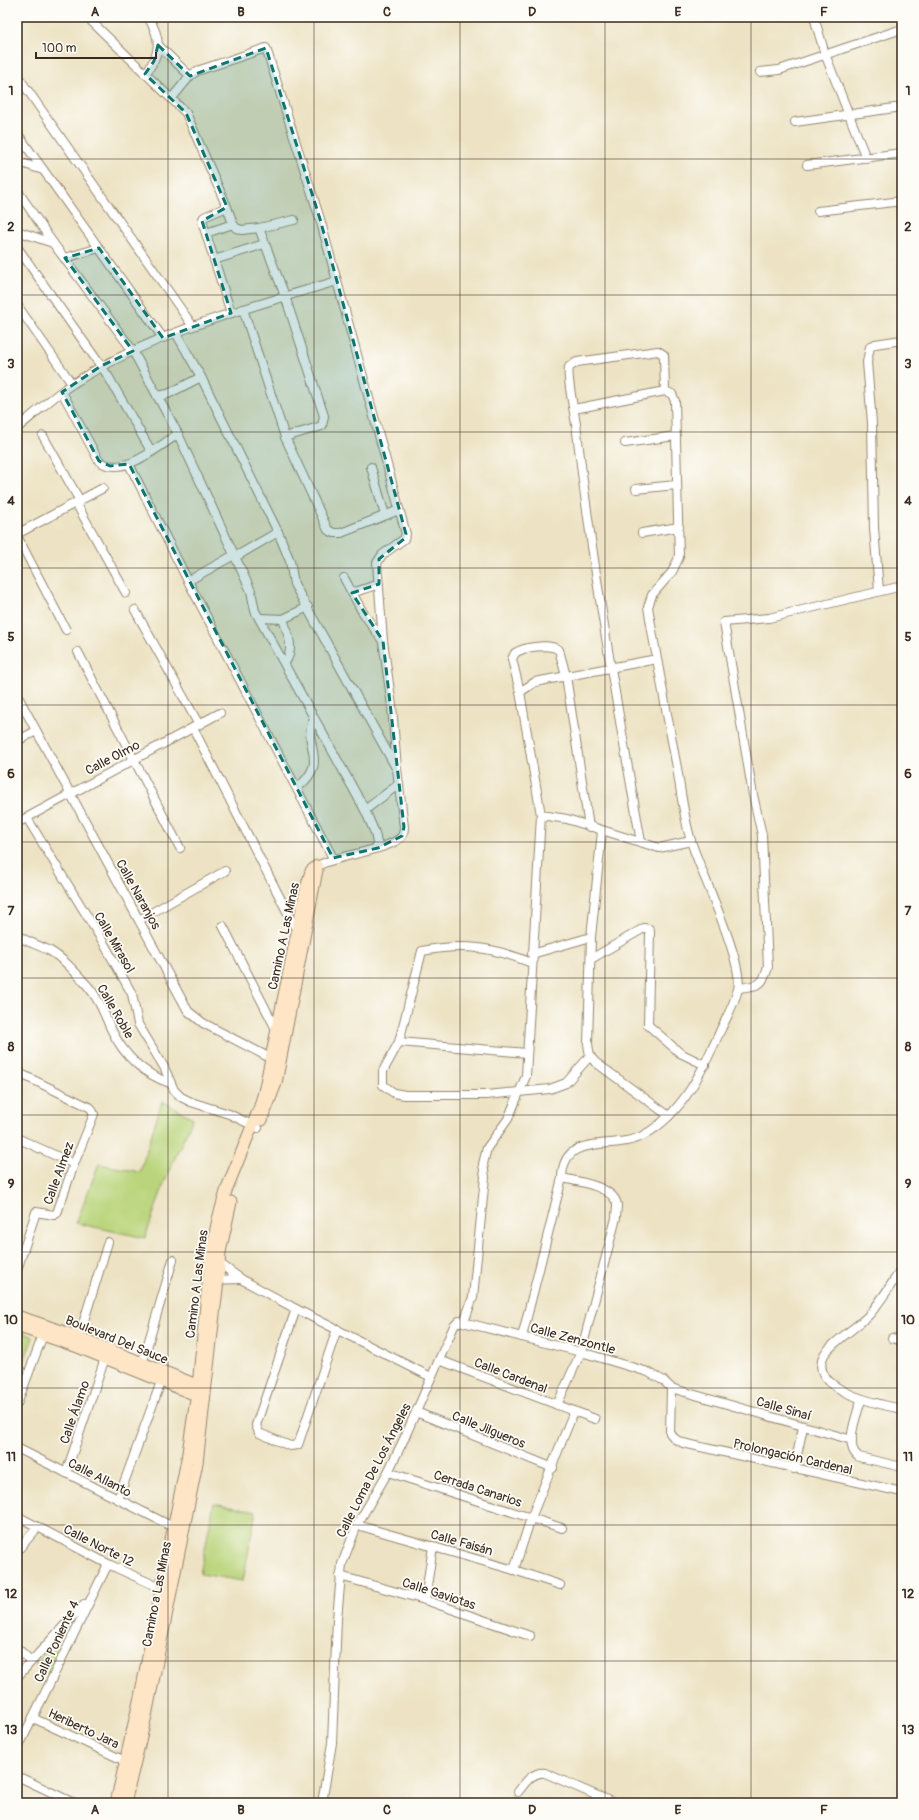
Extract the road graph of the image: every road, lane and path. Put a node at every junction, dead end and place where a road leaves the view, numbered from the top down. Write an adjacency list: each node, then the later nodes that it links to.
1 (87, 17): 8 (street)
2 (148, 17): 5 (street)
3 (814, 17): 6 (street)
4 (902, 29): 6 (street)
5 (158, 44): 8 (street); 10 (street)
6 (825, 54): 7 (street); 13 (street)
7 (760, 72)
8 (145, 74): 11 (street)
9 (17, 75): 41 (street)
10 (190, 76): 11 (street); 36 (street)
11 (172, 98): 23 (street)
12 (902, 107): 13 (street)
13 (850, 114): 14 (street); 17 (street)
14 (795, 122)
15 (17, 133): 20 (street)
16 (902, 153): 17 (street)
17 (866, 158): 19 (street)
18 (17, 163): 20 (street)
19 (807, 165)
20 (43, 170): 33 (street)
21 (17, 190): 30 (street)
22 (902, 200): 24 (street)
23 (227, 207): 26 (street); 29 (street)
24 (818, 212)
25 (294, 220): 27 (street)
26 (233, 224): 27 (street); 29 (street)
27 (260, 228): 31 (street)
28 (17, 231): 30 (street)
29 (206, 233): 35 (street)
30 (52, 243): 34 (street)
31 (264, 244): 35 (street); 37 (street)
32 (17, 247): 46 (street)
33 (99, 248): 34 (street); 43 (street)
34 (65, 258): 45 (street)
35 (214, 260): 40 (street)
36 (337, 281): 37 (street); 66 (street)
37 (285, 296): 39 (street); 57 (street)
38 (17, 304): 48 (street)
39 (243, 309): 40 (street); 57 (street)
40 (231, 313): 41 (street)
41 (192, 325): 42 (street)
42 (176, 333): 43 (street); 47 (street)
43 (163, 338): 45 (street)
44 (902, 340): 77 (street)
45 (133, 351): 46 (street); 51 (street)
46 (102, 366): 48 (street); 59 (street)
47 (201, 377): 51 (street); 70 (street)
48 (72, 384): 50 (street)
49 (665, 391): 52 (street); 52 (street); 56 (street)
50 (62, 392): 53 (street); 60 (street)
51 (157, 396): 54 (street)
52 (574, 409): 89 (street)
53 (17, 428)
54 (178, 434): 59 (street); 72 (street)
55 (42, 436): 65 (street)
56 (675, 436): 58 (street); 62 (street)
57 (285, 437): 67 (street)
58 (625, 442)
59 (151, 451): 60 (street)
60 (129, 464): 74 (street)
61 (371, 467): 67 (street)
62 (676, 485): 64 (street); 68 (street)
63 (103, 488): 65 (street)
64 (636, 489)
65 (78, 502): 69 (street); 78 (street)
66 (399, 510): 67 (street); 75 (street)
67 (385, 515)
68 (679, 527): 71 (street); 87 (street)
69 (18, 532): 84 (street)
70 (278, 532): 72 (street); 80 (street)
71 (642, 533)
72 (235, 556): 74 (street); 82 (street)
73 (344, 578): 79 (street)
74 (188, 581): 101 (street)
75 (379, 584): 79 (street); 85 (street)
76 (902, 586): 77 (street)
77 (879, 591): 126 (street)
78 (126, 593)
79 (352, 593): 85 (street)
80 (308, 607): 83 (street); 99 (street)
81 (135, 610): 95 (street)
82 (261, 618): 83 (street); 88 (street)
83 (283, 619): 88 (street)
84 (66, 630)
85 (383, 641): 99 (street)
86 (78, 652): 98 (street)
87 (657, 659): 89 (street); 109 (street)
88 (285, 664): 94 (street)
89 (610, 668): 90 (street); 110 (street)
90 (566, 676): 91 (street); 91 (street); 107 (street)
91 (520, 692): 104 (street)
92 (17, 695): 96 (street, Calle Naranjos)
93 (220, 713): 95 (street, Calle Olmo)
94 (314, 719): 101 (street); 103 (street)
95 (196, 726): 98 (street, Calle Olmo); 119 (street)
96 (36, 731): 97 (street); 102 (street, Calle Naranjos)
97 (17, 742)
98 (134, 759): 102 (street, Calle Olmo); 111 (street)
99 (397, 769): 100 (street)
100 (399, 784): 103 (street); 112 (street)
101 (297, 788): 113 (street)
102 (70, 794): 105 (street, Calle Olmo); 117 (street, Calle Naranjos)
103 (365, 810): 112 (street)
104 (541, 815): 107 (street); 123 (street)
105 (27, 818): 106 (street, Calle Olmo); 134 (street, Calle Mirasol)
106 (17, 824)
107 (589, 826): 108 (street)
108 (602, 831): 110 (street); 121 (street)
109 (691, 841): 110 (street); 126 (street)
110 (641, 842)
111 (180, 848)
112 (378, 848): 113 (street)
113 (333, 858): 114 (street)
114 (317, 866): 116 (street, Camino A Las Minas)
115 (225, 871): 117 (street)
116 (310, 891): 119 (street, Camino A Las Minas); 122 (street, Camino A Las Minas)
117 (139, 920): 131 (street, Calle Naranjos)
118 (223, 926): 127 (street)
119 (298, 934): 122 (street); 127 (street, Camino A Las Minas)
120 (17, 935): 134 (street, Calle Roble)
121 (591, 937): 123 (street); 124 (street)
122 (304, 947): 131 (street, Camino A Las Minas)
123 (532, 954): 125 (street)
124 (591, 959): 130 (street); 132 (street)
125 (532, 963): 128 (street); 129 (street)
126 (739, 988): 132 (street)
127 (277, 1031): 131 (street, Camino A Las Minas)
128 (399, 1042): 129 (street); 135 (street)
129 (528, 1053): 135 (street)
130 (590, 1056): 135 (street); 136 (street)
131 (276, 1060): 137 (street, Camino A Las Minas)
132 (705, 1065): 136 (street)
133 (17, 1072): 139 (street, Calle Almez)
134 (170, 1083): 137 (street, Calle Roble)
135 (519, 1092): 150 (street)
136 (669, 1116): 140 (street)
137 (255, 1126): 142 (street, Camino A Las Minas)
138 (17, 1138): 139 (street)
139 (74, 1164): 145 (street, Calle Almez)
140 (562, 1178): 155 (street); 158 (street)
141 (108, 1242): 154 (street)
142 (215, 1259): 146 (street); 147 (street, Camino A Las Minas)
143 (173, 1260): 161 (street)
144 (902, 1268): 166 (street)
145 (17, 1270)
146 (241, 1279): 147 (street); 148 (street)
147 (214, 1280): 165 (street, Camino A Las Minas)
148 (296, 1309): 152 (street); 152 (street)
149 (17, 1316): 154 (street, Boulevard Del Sauce)
150 (464, 1322): 155 (street, Calle Zenzontle); 160 (street, Calle Loma De Los Ángeles)
151 (17, 1326): 153 (street, Boulevard Del Sauce)
152 (337, 1329): 162 (street)
153 (44, 1335): 159 (street, Boulevard Del Sauce); 167 (street)
154 (79, 1337): 161 (street, Boulevard Del Sauce)
155 (522, 1337): 158 (street, Calle Zenzontle)
156 (892, 1338): 157 (street)
157 (902, 1341)
158 (580, 1352): 164 (street, Calle Zenzontle); 168 (street)
159 (105, 1358): 163 (street, Boulevard Del Sauce); 180 (street, Calle Álamo)
160 (439, 1360): 162 (street, Calle Loma De Los Ángeles); 168 (street, Calle Cardenal)
161 (142, 1364): 165 (street, Boulevard Del Sauce)
162 (431, 1377): 171 (street, Calle Loma De Los Ángeles)
163 (161, 1382): 165 (street, Boulevard Del Sauce); 182 (street)
164 (671, 1388): 173 (street, Calle Sinaí); 178 (street, Prolongación Cardenal)
165 (202, 1392): 187 (street, Camino a Las Minas); 196 (street, Camino a Las Minas)
166 (861, 1400): 169 (street); 174 (street)
167 (17, 1404)
168 (557, 1405): 170 (street, Calle Cardenal)
169 (902, 1409)
170 (574, 1411): 172 (street, Calle Cardenal); 177 (street)
171 (416, 1412): 177 (street, Calle Jilgueros); 179 (street, Calle Loma De Los Ángeles)
172 (595, 1419)
173 (803, 1427): 174 (street, Calle Sinaí); 178 (street)
174 (852, 1440): 176 (street)
175 (17, 1448): 180 (street, Calle Allanto)
176 (902, 1467)
177 (552, 1468): 184 (street)
178 (794, 1469): 181 (street, Prolongación Cardenal)
179 (388, 1472): 184 (street, Cerrada Canarios); 185 (street, Calle Loma De Los Ángeles)
180 (66, 1473): 182 (street, Calle Allanto)
181 (902, 1492)
182 (118, 1500): 187 (street, Calle Allanto)
183 (17, 1516): 186 (street, Calle Norte 12)
184 (531, 1518): 188 (street, Cerrada Canarios); 192 (street)
185 (357, 1525): 189 (street, Calle Faisán); 193 (street, Calle Loma De Los Ángeles)
186 (38, 1527): 190 (street); 191 (street, Calle Norte 12)
187 (173, 1527): 195 (street, Camino a Las Minas)
188 (562, 1528)
189 (433, 1546): 192 (street, Calle Faisán); 198 (street)
190 (17, 1551)
191 (108, 1564): 195 (street, Calle Norte 12); 197 (street, Calle Poniente 4)
192 (514, 1570): 194 (street, Calle Faisán)
193 (340, 1576): 198 (street, Calle Gaviotas); 211 (street, Calle Loma De Los Ángeles)
194 (560, 1585)
195 (160, 1588): 196 (street, Calle Norte 12); 205 (street, Camino a Las Minas)
196 (171, 1592): 210 (street, Camino a Las Minas)
197 (89, 1600): 201 (street); 203 (street, Calle Poniente 4)
198 (425, 1600): 199 (street, Calle Gaviotas)
199 (530, 1636)
200 (17, 1648): 201 (street)
201 (31, 1661): 202 (street)
202 (17, 1677)
203 (33, 1718): 204 (street, Calle Poniente 4); 205 (street, Heriberto Jara)
204 (17, 1750)
205 (125, 1761): 209 (street, Camino a Las Minas)
206 (17, 1776): 208 (street)
207 (518, 1792): 212 (street)
208 (74, 1803)
209 (116, 1803)
210 (125, 1803)
211 (322, 1803)
212 (614, 1803)

